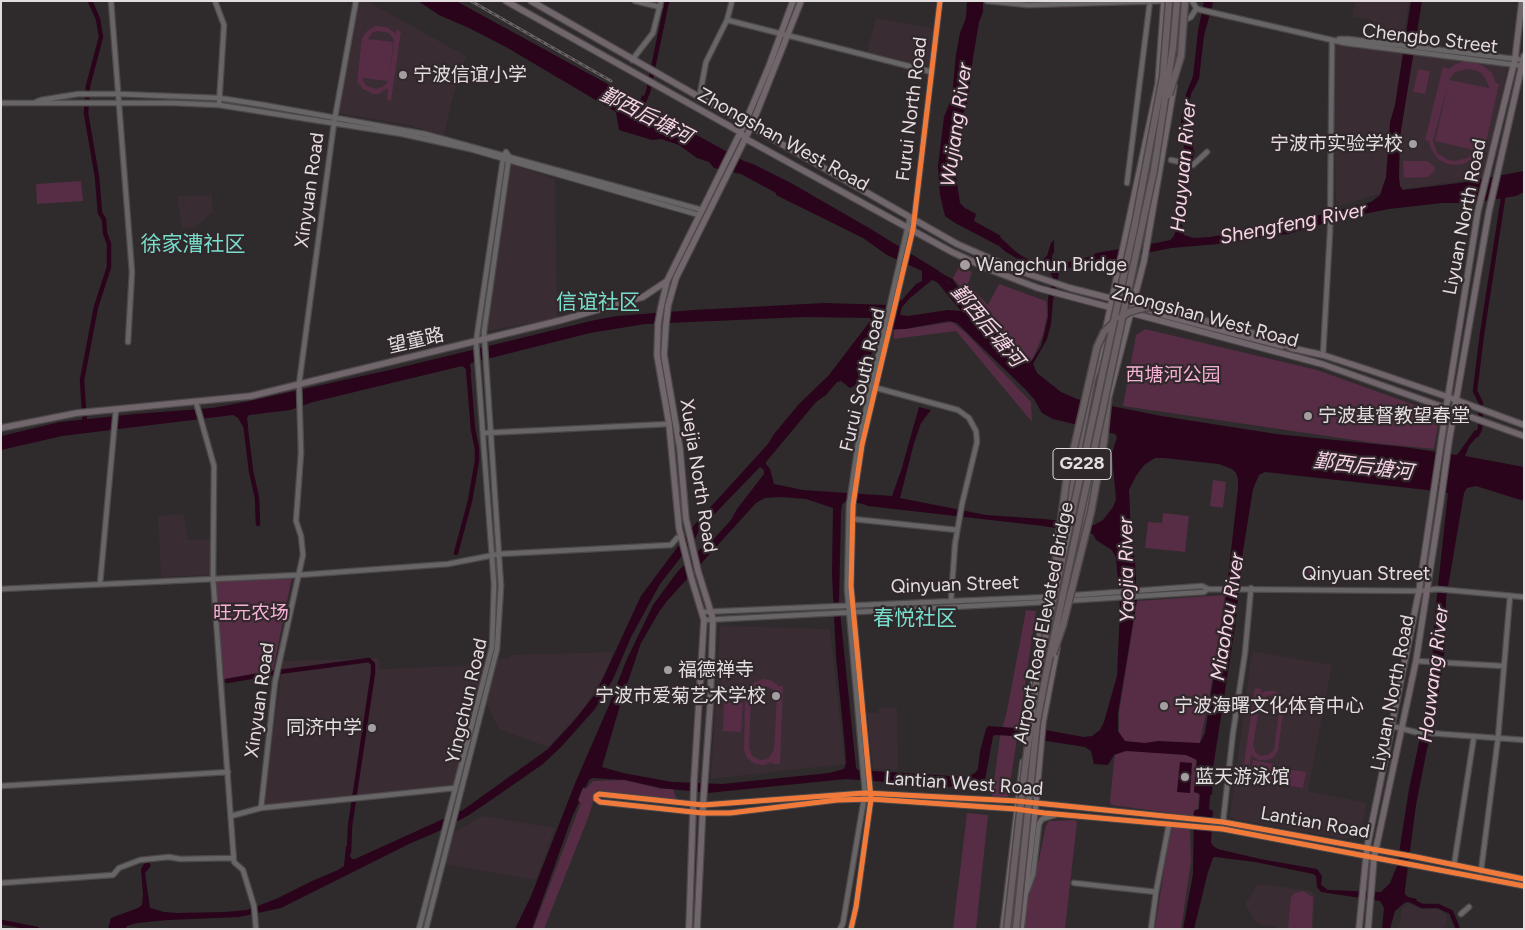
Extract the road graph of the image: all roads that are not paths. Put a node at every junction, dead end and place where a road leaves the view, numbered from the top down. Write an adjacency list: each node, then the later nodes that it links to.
1 (112, 1): 31 (street)
2 (215, 1): 32 (street)
3 (356, 1): 39 (street, Xinyuan Road)
4 (506, 1): 19 (main road, Zhongshan West Road)
5 (531, 1): 27 (main road, Zhongshan West Road)
6 (635, 1): 20 (street)
7 (661, 1): 20 (street)
8 (732, 1): 22 (street)
9 (792, 1): 24 (main road, 望童路)
10 (801, 1): 25 (main road)
11 (940, 1): 30 (street, Furui North Road)
12 (987, 1): 18 (street)
13 (1166, 1): 18 (street); 53 (main road); 102 (highway, Airport Road Elevated Bridge / G228, bridge)
14 (1177, 1): 38 (highway, Airport Road Elevated Bridge / G228, bridge)
15 (1184, 1): 23 (main road); 38 (highway, bridge)
16 (1192, 1): 21 (street)
17 (1522, 1): 28 (main road, Liyuan North Road)
18 (1150, 2): 48 (street)
19 (514, 3): 43 (main road, Zhongshan West Road)
20 (660, 7): 27 (street)
21 (1197, 9): 23 (street); 26 (street, Chengbo Street)
22 (727, 20): 24 (street); 33 (street)
23 (1182, 22): 54 (main road)
24 (780, 35): 25 (street); 41 (main road, 望童路)
25 (788, 36): 30 (street); 42 (main road)
26 (1332, 40): 28 (street, Chengbo Street); 61 (street)
27 (632, 60): 33 (main road, Zhongshan West Road)
28 (1515, 62): 29 (street, Chengbo Street); 65 (main road, Liyuan North Road)
29 (1523, 62): 67 (main road, Liyuan North Road)
30 (932, 72): 50 (street, Furui North Road)
31 (118, 94): 32 (street); 34 (street); 36 (street)
32 (219, 98): 37 (street); 39 (street)
33 (699, 99): 41 (main road, Zhongshan West Road)
34 (36, 102): 35 (street); 36 (street)
35 (1, 103)
36 (118, 103): 37 (street); 58 (street)
37 (218, 105): 40 (street)
38 (1163, 116): 107 (highway, Airport Road Elevated Bridge / G228, bridge)
39 (335, 117): 40 (street, Xinyuan Road); 46 (street)
40 (334, 123): 46 (street); 63 (street, Xinyuan Road)
41 (744, 123): 42 (main road, Zhongshan West Road); 43 (main road, 望童路)
42 (752, 127): 44 (main road); 50 (main road, Zhongshan West Road)
43 (740, 132): 44 (main road, Zhongshan West Road); 49 (main road, 望童路)
44 (746, 139): 51 (main road, Zhongshan West Road); 99 (main road, Xuejia North Road, bridge)
45 (1207, 152): 47 (street)
46 (506, 157): 49 (street); 57 (street, Yingchun Road); 59 (street, Yingchun Road)
47 (1171, 160)
48 (1127, 183)
49 (701, 213): 52 (main road, 望童路)
50 (912, 219): 51 (street, Furui South Road); 53 (main road, Zhongshan West Road)
51 (910, 228): 55 (main road, Zhongshan West Road); 64 (street, Furui South Road)
52 (667, 280): 57 (main road, 望童路); 72 (main road, Xuejia North Road, bridge)
53 (1112, 298): 54 (main road, Zhongshan West Road); 55 (main road)
54 (1133, 304): 56 (main road); 60 (main road, Zhongshan West Road)
55 (1110, 306): 56 (main road, Zhongshan West Road); 62 (main road)
56 (1130, 314): 66 (main road); 70 (main road, Zhongshan West Road)
57 (485, 340): 59 (main road, 望童路); 76 (street, Yingchun Road)
58 (128, 342)
59 (476, 345): 63 (main road, 望童路); 75 (street, Yingchun Road)
60 (1294, 349): 61 (main road, Zhongshan West Road); 80 (highway, bridge)
61 (1323, 355): 65 (main road, Zhongshan West Road)
62 (1098, 362): 80 (highway, bridge); 96 (main road, bridge)
63 (300, 386): 68 (main road, 望童路); 85 (street, Xinyuan Road)
64 (874, 387): 78 (street, Furui South Road); 81 (street)
65 (1448, 397): 67 (main road, Zhongshan West Road); 70 (main road, Liyuan North Road)
66 (1108, 399): 95 (main road, bridge); 107 (highway, bridge)
67 (1455, 400): 71 (main road, Liyuan North Road); 73 (main road, Zhongshan West Road)
68 (196, 402): 69 (main road, 望童路); 86 (street)
69 (116, 409): 74 (main road, 望童路); 87 (street)
70 (1446, 409): 71 (main road, Zhongshan West Road); 92 (main road, Liyuan North Road)
71 (1453, 412): 77 (main road, Zhongshan West Road); 91 (main road, Liyuan North Road, bridge)
72 (669, 424): 76 (street); 82 (main road, Xuejia North Road)
73 (1524, 425)
74 (1, 428)
75 (483, 433): 76 (street); 84 (street, Yingchun Road)
76 (492, 433): 83 (street, Yingchun Road)
77 (1524, 436)
78 (851, 505): 79 (street, Furui South Road); 98 (street, Furui South Road)
79 (853, 518): 81 (street); 98 (street, Furui South Road)
80 (1060, 523): 102 (highway, bridge)
81 (957, 530): 97 (street)
82 (679, 537): 83 (street); 101 (main road, Xuejia North Road)
83 (499, 554): 84 (street); 153 (street, Yingchun Road)
84 (492, 556): 85 (street); 116 (street, Yingchun Road)
85 (299, 575): 86 (street); 125 (street, Xinyuan Road)
86 (213, 578): 87 (street); 113 (street)
87 (100, 584): 89 (street)
88 (1248, 588): 90 (street, Qinyuan Street); 92 (street, Qinyuan Street); 133 (street)
89 (1, 589)
90 (1208, 589): 95 (street, Qinyuan Street); 95 (street, Qinyuan Street)
91 (1428, 590): 92 (street, Qinyuan Street); 93 (street, Qinyuan Street); 105 (main road, Liyuan North Road)
92 (1419, 591): 108 (main road, Liyuan North Road)
93 (1510, 596): 94 (street, Qinyuan Street); 106 (street)
94 (1524, 597)
95 (1066, 598): 96 (street, Qinyuan Street); 122 (main road)
96 (1048, 599): 97 (street, Qinyuan Street); 100 (street, Qinyuan Street); 121 (main road, bridge)
97 (951, 600): 98 (street, Qinyuan Street)
98 (848, 605): 99 (street, Qinyuan Street); 100 (street, Furui South Road)
99 (711, 611): 101 (street, Qinyuan Street); 103 (main road, Xuejia North Road)
100 (849, 611): 103 (street, Qinyuan Street); 114 (street, Furui South Road)
101 (702, 612): 104 (main road, Xuejia North Road)
102 (1049, 618): 159 (highway, Airport Road Elevated Bridge / G228, bridge)
103 (713, 619): 104 (street, Qinyuan Street); 124 (main road, Xuejia North Road)
104 (704, 620): 123 (main road, Xuejia North Road)
105 (1416, 661): 106 (street); 109 (main road, Liyuan North Road)
106 (1503, 666): 111 (street)
107 (1046, 674): 160 (highway, Airport Road Elevated Bridge / G228, bridge)
108 (1392, 726): 109 (street); 136 (main road, Liyuan North Road)
109 (1402, 730): 110 (street); 137 (main road, Liyuan North Road)
110 (1474, 736): 111 (street); 141 (street)
111 (1498, 738): 112 (street); 142 (street)
112 (1524, 740)
113 (228, 772): 115 (street); 131 (street)
114 (867, 782): 117 (street); 118 (street)
115 (1, 786)
116 (455, 788): 125 (street); 152 (street, Yingchun Road)
117 (865, 792): 118 (street, Lantian West Road); 120 (street); 124 (street, Lantian West Road)
118 (871, 792): 119 (street); 121 (street, Lantian West Road)
119 (871, 799): 120 (street, Lantian West Road); 126 (street, Lantian West Road); 157 (street)
120 (865, 800): 129 (street, Lantian West Road); 156 (street)
121 (1017, 801): 122 (street, Lantian West Road); 126 (main road)
122 (1036, 803): 127 (main road); 132 (street, Lantian West Road)
123 (693, 805): 124 (street, Lantian West Road); 128 (main road, Xuejia North Road); 128 (street, Lantian West Road)
124 (703, 805): 129 (main road, Xuejia North Road)
125 (261, 808): 131 (street)
126 (1016, 808): 127 (street, Lantian West Road); 158 (main road)
127 (1035, 811): 130 (street, Lantian West Road); 148 (main road)
128 (693, 813): 129 (street, Lantian West Road); 154 (main road, Xuejia North Road)
129 (702, 813): 155 (main road, Xuejia North Road)
130 (1062, 814): 134 (street, Lantian West Road); 148 (street)
131 (231, 816): 139 (street)
132 (1215, 822): 133 (street, Lantian Road)
133 (1223, 822): 136 (street, Lantian Road)
134 (1169, 824): 135 (street, Lantian West Road); 147 (street)
135 (1194, 826): 138 (street, Lantian Road)
136 (1368, 848): 137 (street, Lantian Road); 138 (main road, Liyuan North Road)
137 (1376, 850): 140 (main road, Liyuan North Road); 141 (street, Lantian Road)
138 (1366, 856): 140 (street, Lantian Road); 163 (main road, Liyuan North Road)
139 (234, 858): 144 (street); 151 (street)
140 (1374, 858): 146 (street, Lantian Road); 164 (main road, Liyuan North Road)
141 (1454, 865): 142 (street)
142 (1481, 871): 143 (street)
143 (1524, 879)
144 (1, 883)
145 (1074, 883): 147 (street)
146 (1524, 886)
147 (1156, 892): 162 (street)
148 (1024, 899): 161 (main road)
149 (1469, 907): 150 (street)
150 (1461, 914)
151 (256, 929)
152 (419, 929)
153 (426, 929)
154 (689, 929)
155 (697, 929)
156 (840, 929)
157 (851, 929)
158 (1003, 929)
159 (1007, 929)
160 (1016, 929)
161 (1021, 929)
162 (1151, 929)
163 (1359, 929)
164 (1368, 929)

